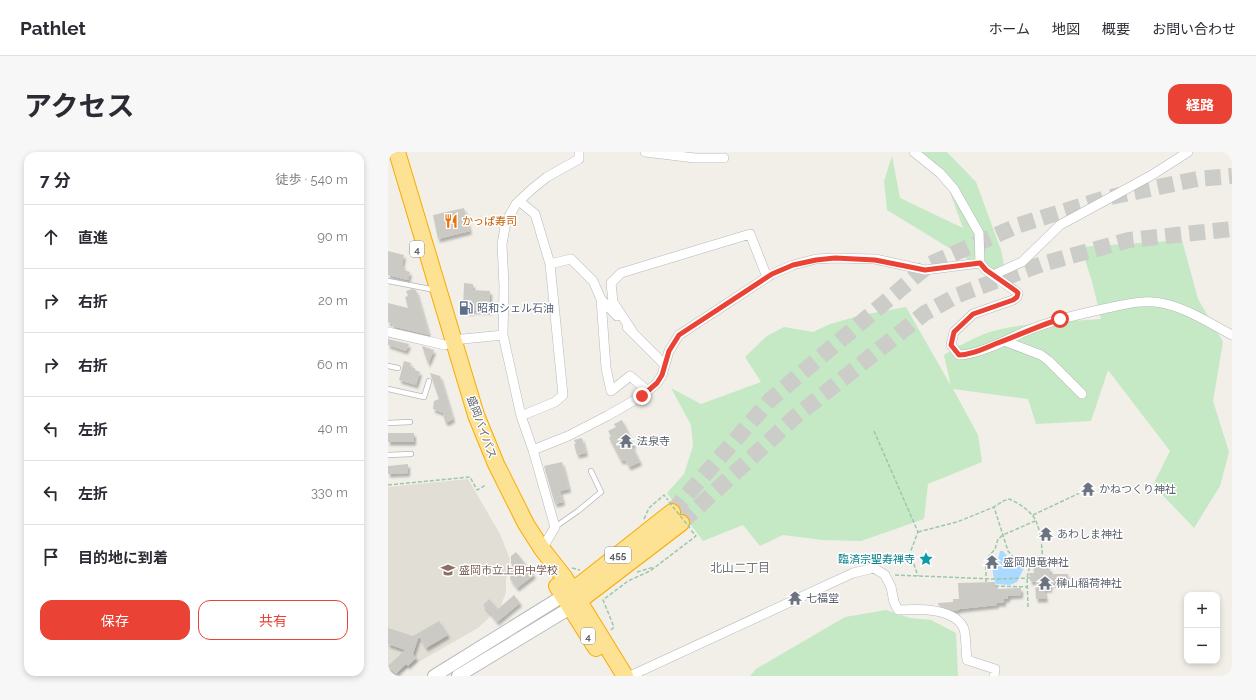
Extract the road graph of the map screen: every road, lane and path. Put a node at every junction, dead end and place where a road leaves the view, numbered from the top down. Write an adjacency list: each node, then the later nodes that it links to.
1 (388, 152): 14 (highway, 盛岡バイパス / 4)
2 (397, 152): 21 (highway, 盛岡バイパス / 4)
3 (579, 152): 8 (street)
4 (645, 152): 7 (street)
5 (914, 152): 9 (street)
6 (1188, 152): 11 (street)
7 (724, 158)
8 (519, 201): 10 (street); 18 (street)
9 (980, 263): 11 (street); 12 (street)
10 (550, 264): 15 (street); 29 (street)
11 (993, 275): 20 (street)
12 (767, 277): 16 (street); 22 (street)
13 (388, 281): 14 (lane)
14 (430, 289): 21 (highway, 盛岡バイパス / 4)
15 (601, 299): 16 (street); 27 (street)
16 (632, 331): 22 (street)
17 (388, 332): 21 (street)
18 (504, 335): 21 (street); 29 (street)
19 (1232, 335): 20 (street)
20 (1004, 341): 28 (street)
21 (449, 343): 48 (highway, 盛岡バイパス / 4); 61 (highway, 盛岡バイパス / 4)
22 (665, 365): 27 (street)
23 (388, 366): 24 (lane)
24 (398, 368)
25 (429, 381): 26 (lane)
26 (388, 389)
27 (648, 391): 33 (street)
28 (1082, 394)
29 (521, 416): 33 (street)
30 (410, 422): 31 (lane)
31 (388, 423)
32 (874, 432): 46 (path)
33 (534, 450): 45 (street)
34 (411, 454): 35 (lane)
35 (388, 455)
36 (591, 471): 45 (lane)
37 (388, 485): 38 (path)
38 (486, 485)
39 (1086, 490): 41 (path)
40 (994, 507): 41 (path); 46 (path); 47 (path)
41 (1033, 515): 43 (path)
42 (678, 516): 42 (path, bridge); 44 (path); 49 (path); 61 (highway, 455)
43 (1035, 521): 47 (path); 51 (path)
44 (642, 525)
45 (555, 526): 48 (street)
46 (918, 532): 55 (path)
47 (1003, 535): 51 (path); 56 (path)
48 (542, 549): 61 (highway, 盛岡バイパス / 4)
49 (656, 566): 53 (path); 63 (path)
50 (569, 567): 52 (path)
51 (1029, 569): 57 (path)
52 (585, 572)
53 (632, 574)
54 (885, 575): 55 (path); 68 (street); 69 (street)
55 (918, 576): 56 (path)
56 (986, 578): 57 (path); 58 (path)
57 (1028, 578): 60 (path)
58 (986, 582)
59 (995, 586): 60 (path)
60 (1027, 587): 62 (path)
61 (572, 599): 64 (street); 65 (street); 66 (highway, 盛岡バイパス / 4); 67 (highway, 盛岡バイパス / 4)
62 (1028, 608)
63 (610, 631)
64 (434, 676)
65 (458, 676)
66 (614, 676)
67 (626, 676)
68 (630, 676)
69 (994, 676)

